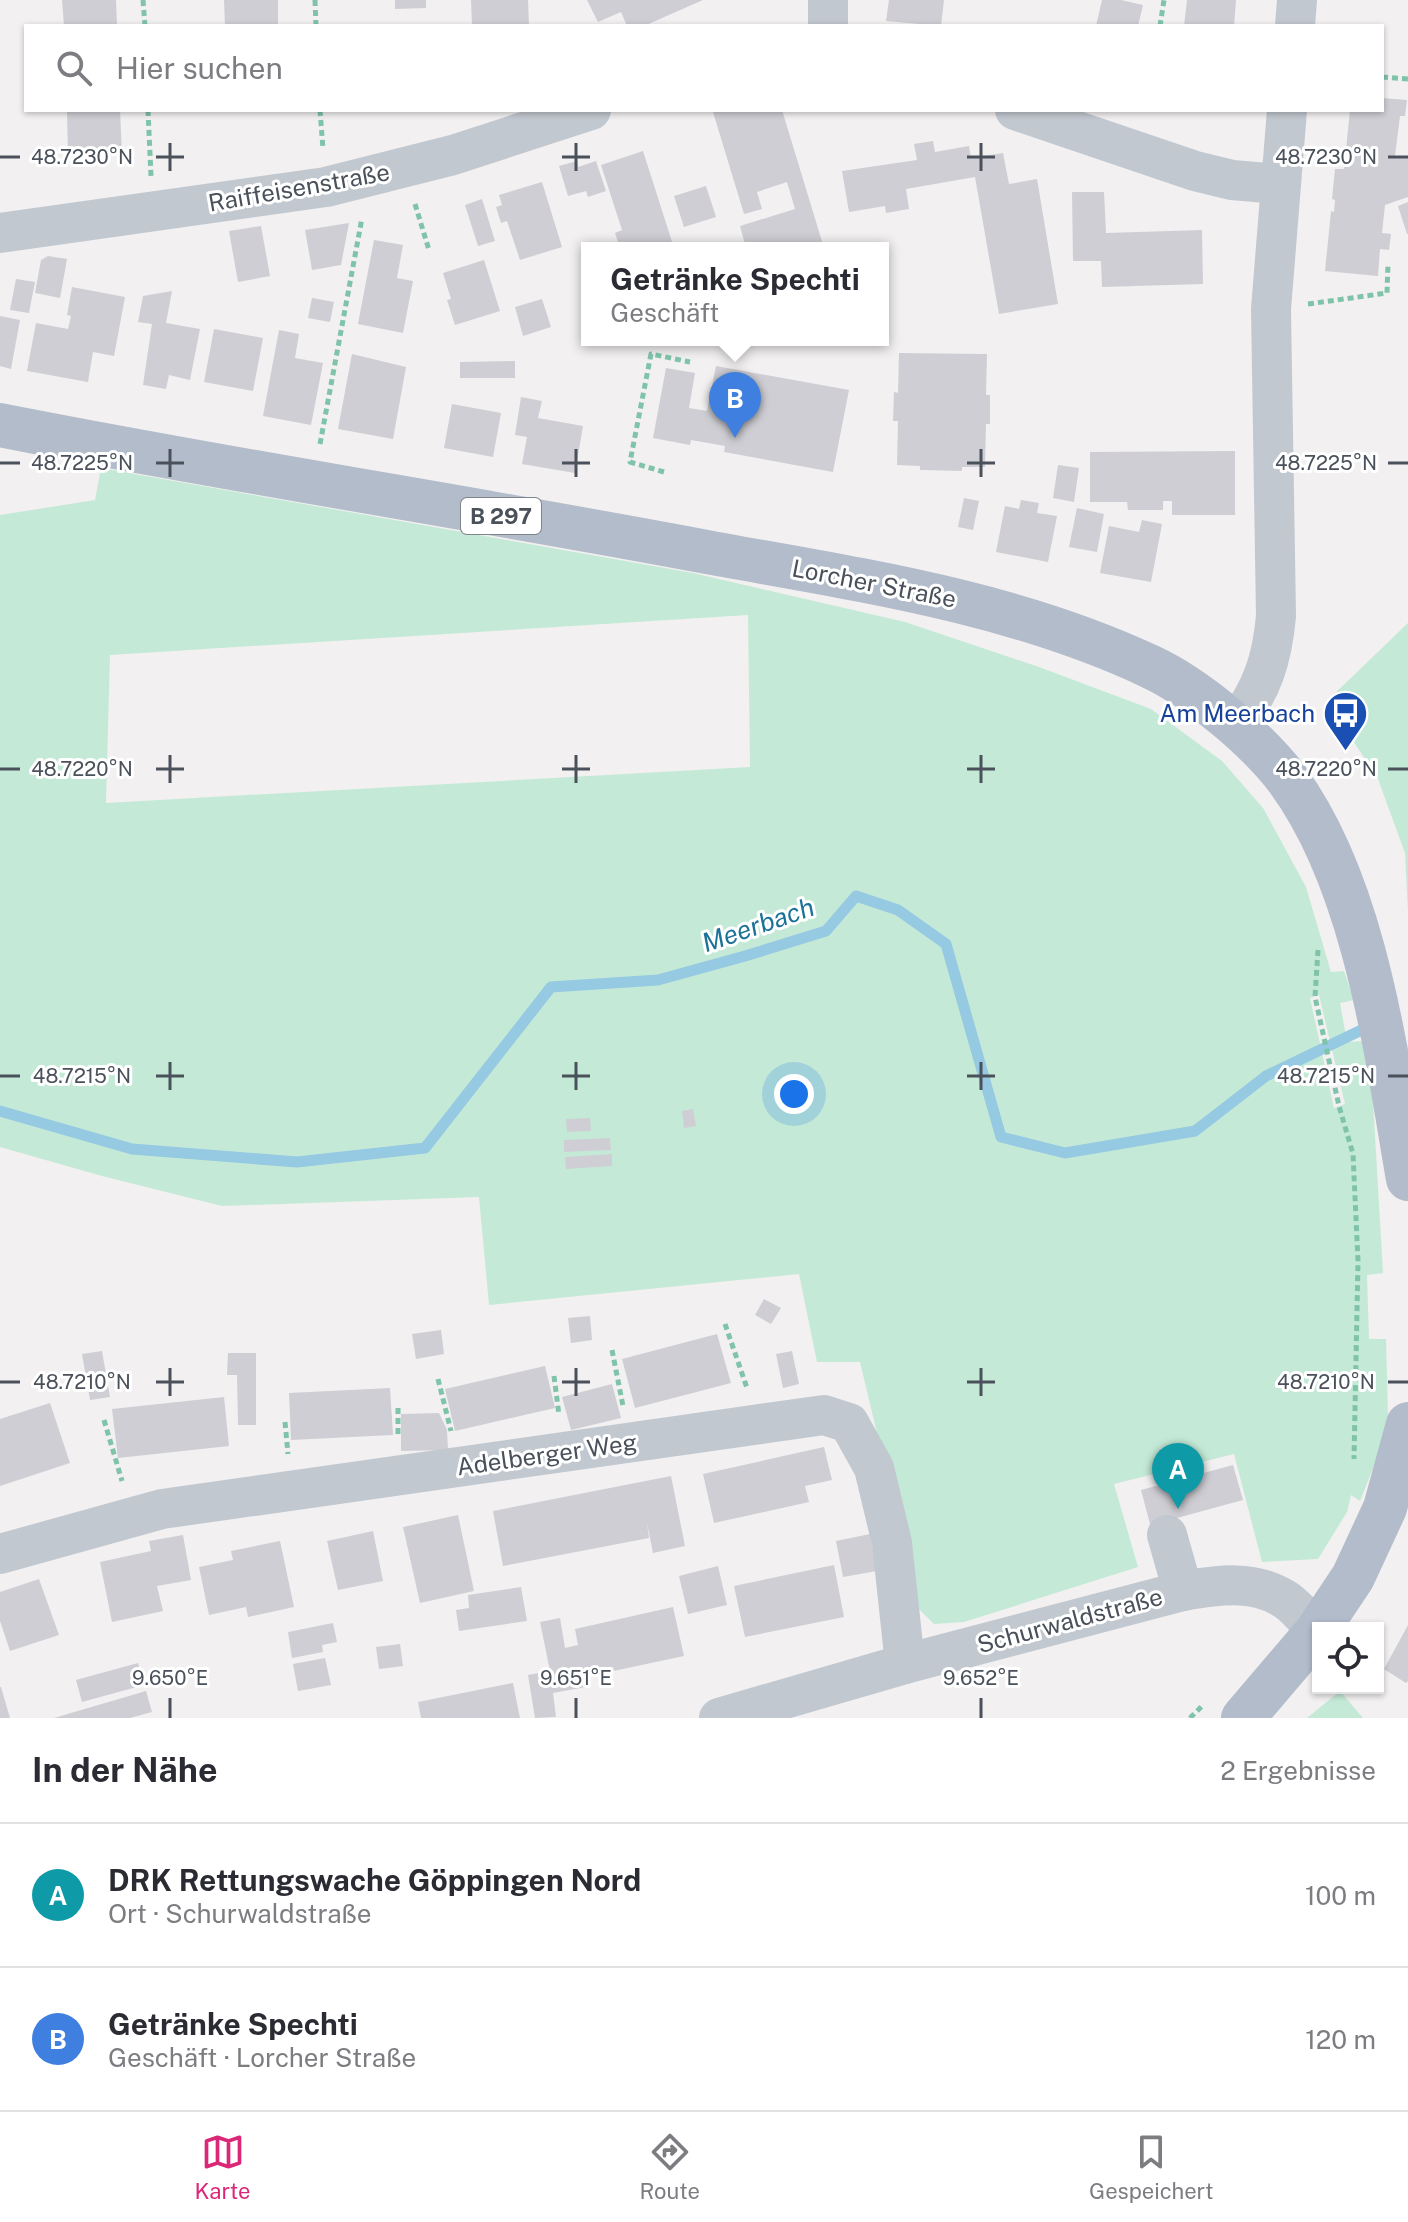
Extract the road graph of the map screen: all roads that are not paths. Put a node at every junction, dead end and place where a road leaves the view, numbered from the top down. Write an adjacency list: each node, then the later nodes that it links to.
1 (828, 0): 3 (street)
2 (1297, 0): 4 (street)
3 (828, 24)
4 (1295, 24)
5 (585, 112): 9 (street, Raiffeisenstraße)
6 (1021, 112): 8 (street)
7 (1287, 112): 8 (street)
8 (1280, 184): 11 (street)
9 (0, 233)
10 (0, 425): 11 (main road, Lorcher Straße / B 297)
11 (1235, 726): 12 (main road, Lorcher Straße / B 297)
12 (1408, 1179)
13 (1408, 1424): 17 (main road)
14 (1167, 1535): 16 (street)
15 (0, 1554): 20 (street, Adelberger Weg)
16 (1183, 1591): 18 (street, Schurwaldstraße); 20 (street, Schurwaldstraße)
17 (1323, 1622)
18 (1312, 1624)
19 (1312, 1637): 22 (main road)
20 (905, 1664): 21 (street, Schurwaldstraße)
21 (719, 1718)
22 (1243, 1718)

